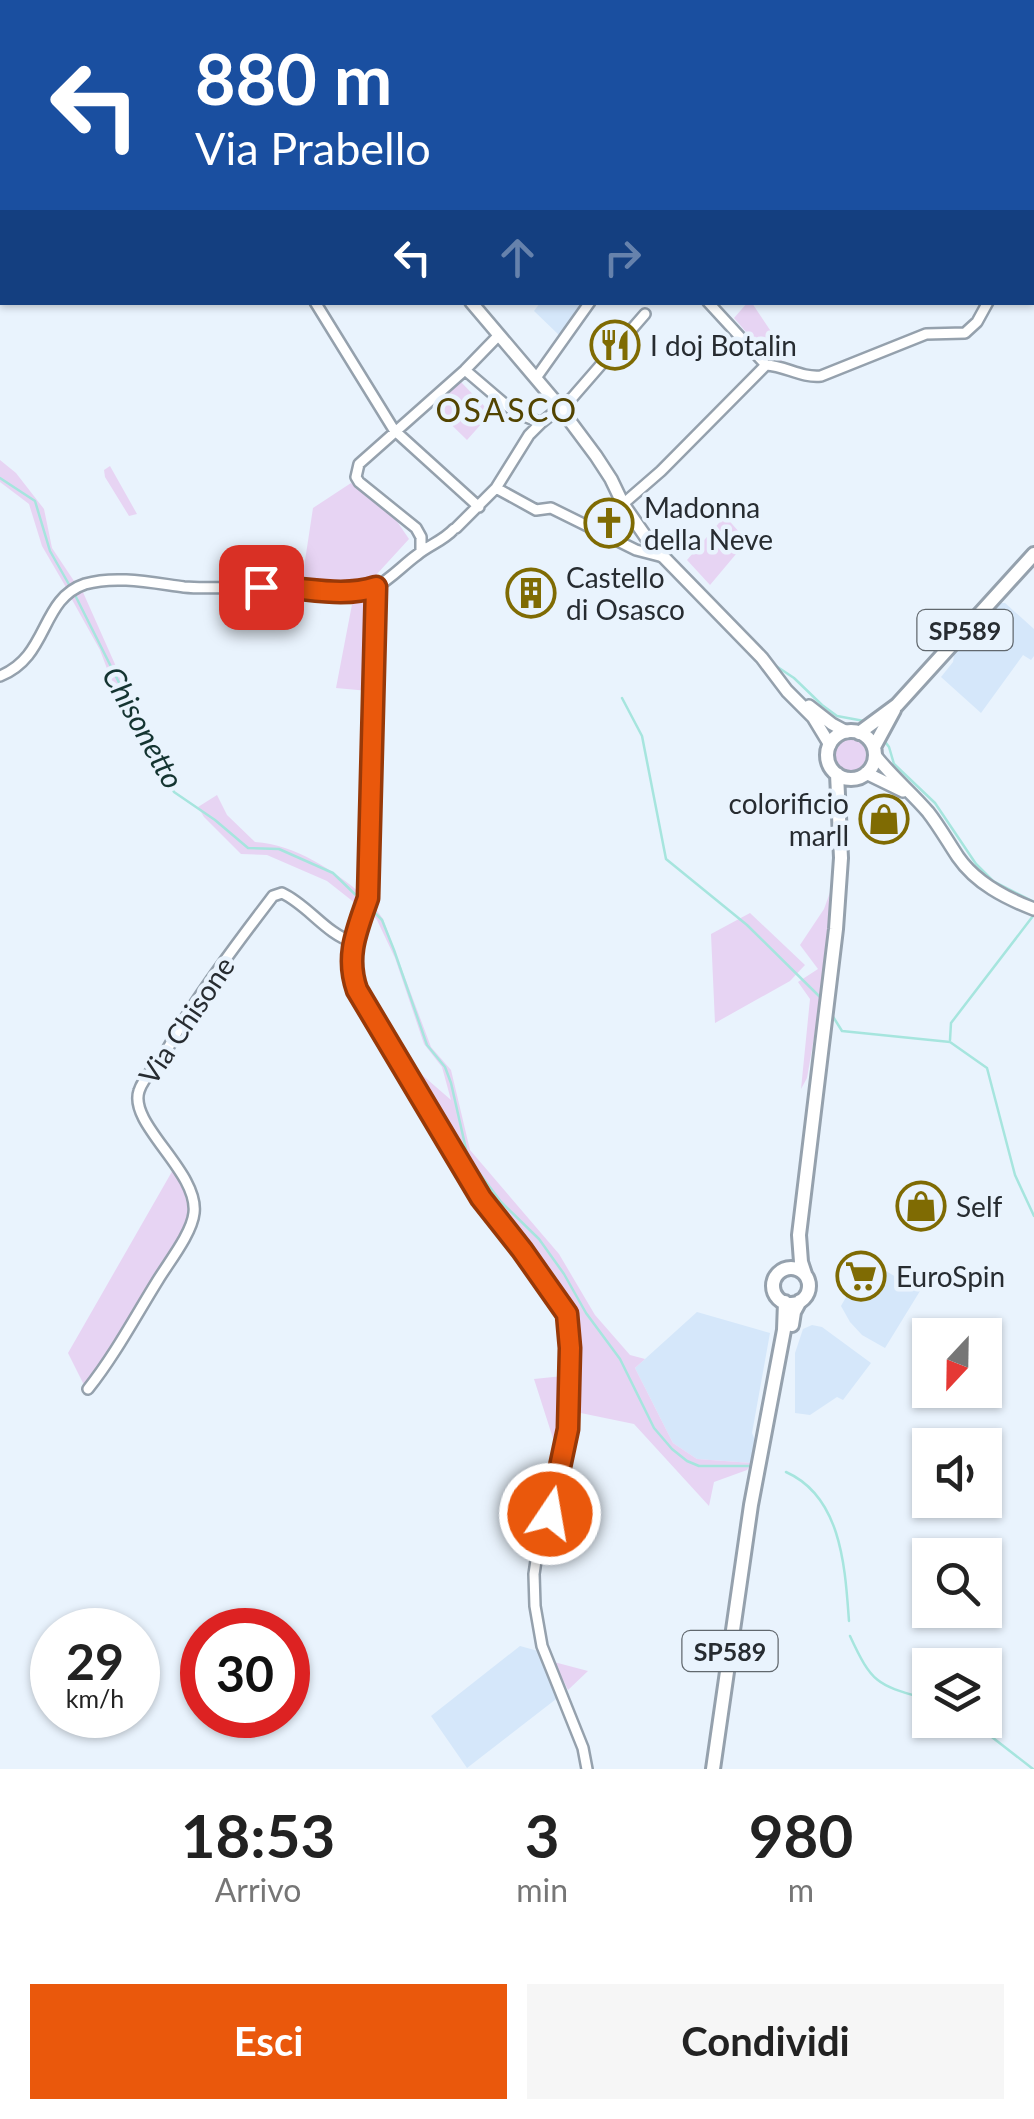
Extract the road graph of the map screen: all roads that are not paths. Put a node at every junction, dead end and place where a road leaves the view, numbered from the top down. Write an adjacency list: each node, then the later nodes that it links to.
1 (317, 305): 13 (street)
2 (474, 305): 7 (street, SP589)
3 (588, 305): 10 (street)
4 (711, 305): 8 (street)
5 (986, 305): 8 (street)
6 (645, 314): 11 (street)
7 (499, 335): 9 (street); 10 (street, SP589)
8 (766, 365): 15 (street)
9 (464, 370): 12 (street); 13 (street)
10 (536, 378): 11 (street, SP589)
11 (560, 408): 12 (street); 15 (street, SP589)
12 (540, 423): 14 (street)
13 (394, 430): 16 (street); 17 (street)
14 (496, 488): 16 (street); 19 (street)
15 (623, 504): 19 (street, SP589)
16 (479, 507): 17 (street)
17 (421, 551): 20 (street)
18 (1034, 554): 23 (main road, SP589)
19 (663, 557): 22 (street, SP589)
20 (376, 587): 21 (street); 32 (street)
21 (0, 676)
22 (778, 677): 24 (street, SP589); 25 (street, SP589)
23 (897, 705): 24 (main road, SP589); 26 (main road, SP589)
24 (853, 732): 25 (main road, SP589); 26 (main road, SP589)
25 (830, 744): 27 (main road, SP589)
26 (874, 751): 28 (main road, SP589); 29 (street)
27 (837, 774): 28 (main road); 30 (main road, SP589)
28 (864, 775): 29 (street); 30 (main road, SP589)
29 (914, 796): 31 (street)
30 (838, 811): 33 (main road, SP589)
31 (1034, 908)
32 (354, 942): 38 (street, Via Chisone); 40 (street)
33 (799, 1235): 34 (main road, SP589); 35 (main road, SP589)
34 (779, 1273): 35 (main road); 37 (main road, SP589)
35 (805, 1274): 36 (main road, SP589)
36 (800, 1301): 37 (main road); 39 (main road, SP589)
37 (785, 1302): 39 (main road, SP589)
38 (88, 1389)
39 (748, 1533): 41 (main road, SP589)
40 (588, 1769)
41 (712, 1769)

